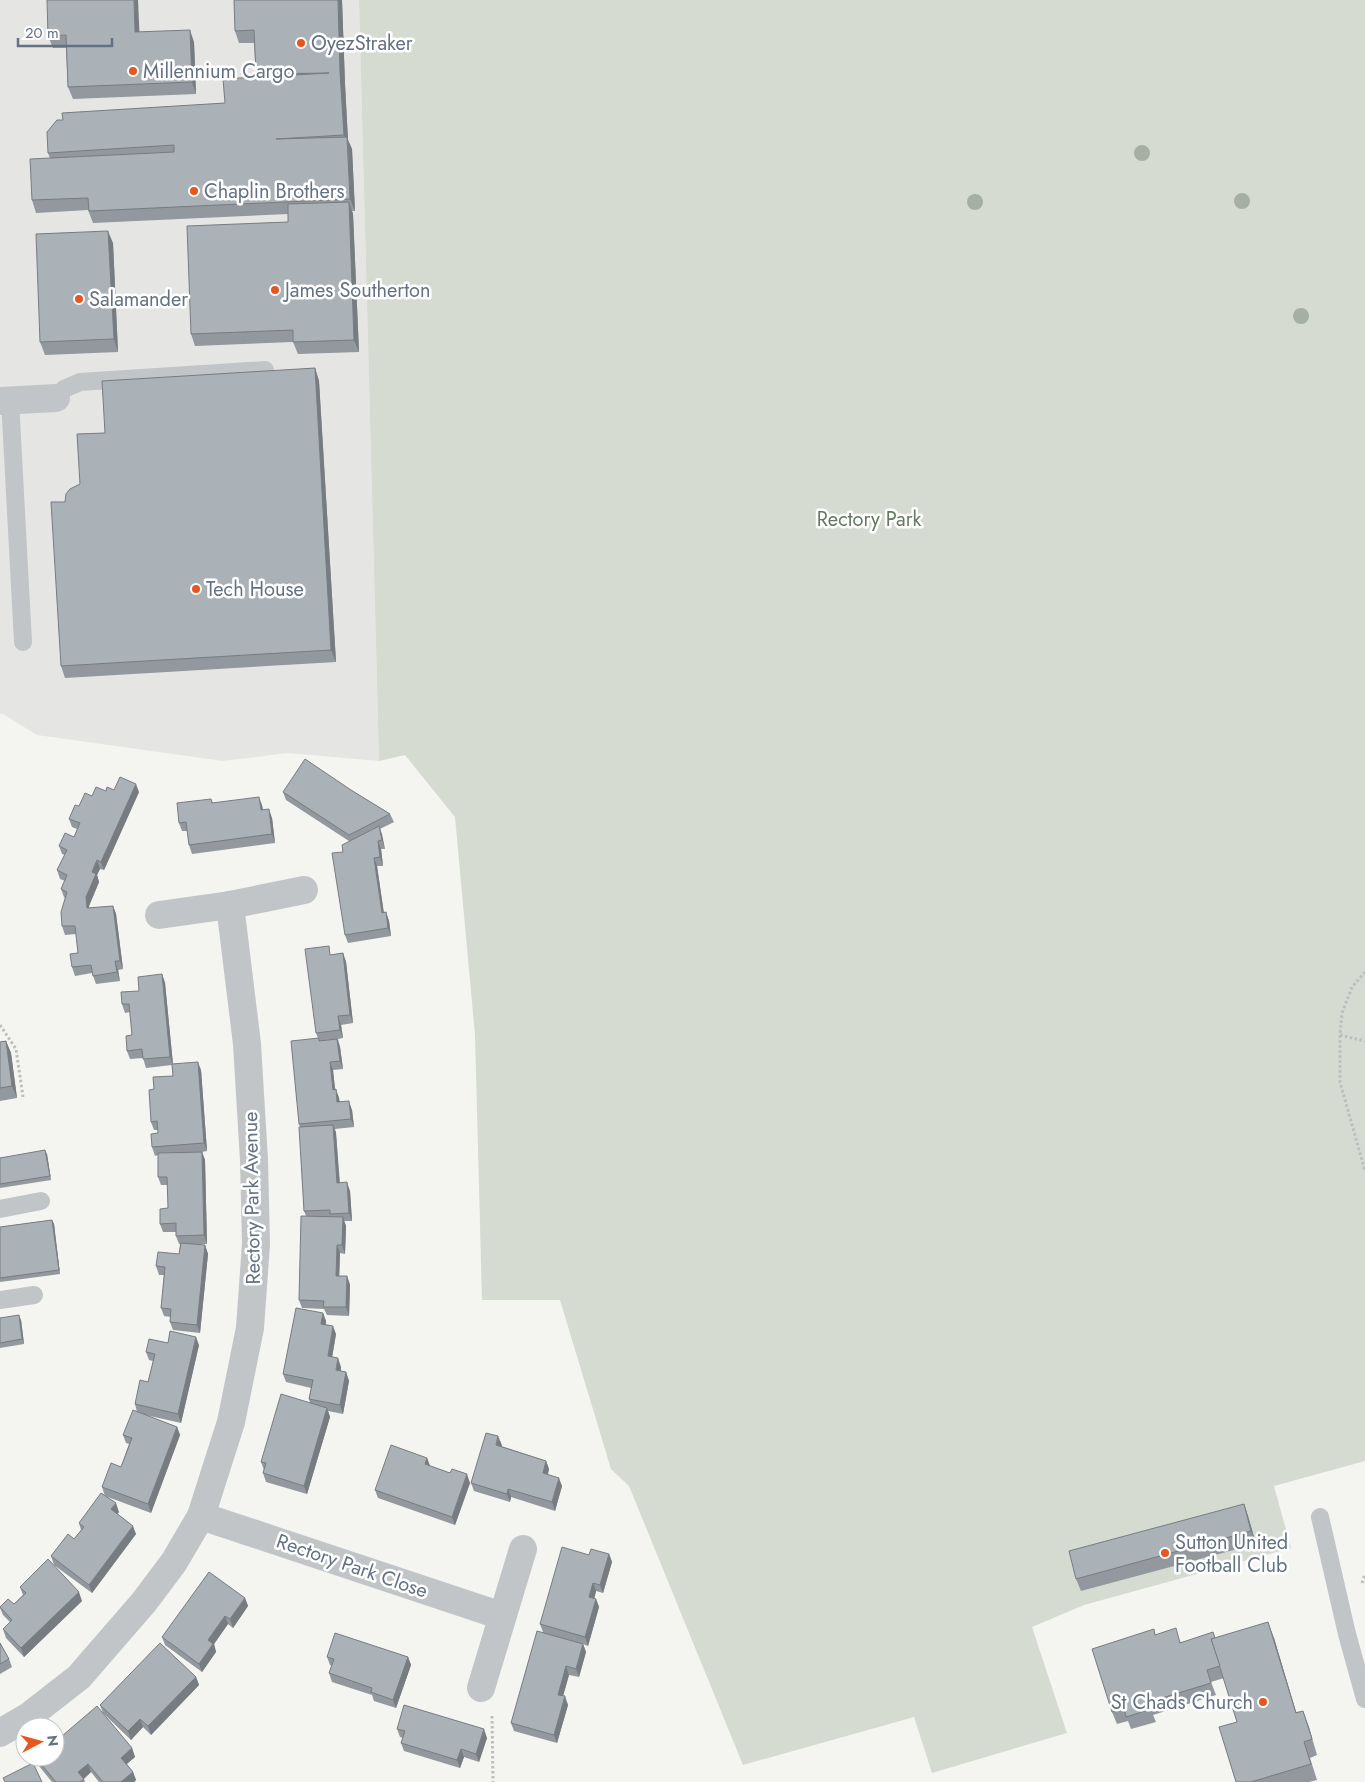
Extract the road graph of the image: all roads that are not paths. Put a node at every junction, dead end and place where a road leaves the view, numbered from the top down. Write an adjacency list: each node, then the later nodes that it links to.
1 (265, 370): 2 (lane)
2 (56, 398): 3 (street)
3 (5, 401): 4 (lane)
4 (23, 642)
5 (304, 890): 6 (street)
6 (230, 905): 7 (street); 12 (street, Rectory Park Avenue)
7 (159, 915)
8 (41, 1201): 9 (lane)
9 (0, 1209)
10 (34, 1295): 11 (lane)
11 (0, 1300)
12 (202, 1516): 15 (street, Rectory Park Close); 18 (street, Rectory Park Avenue)
13 (1320, 1517): 17 (lane)
14 (522, 1549): 15 (street)
15 (502, 1616): 16 (street)
16 (481, 1688)
17 (1365, 1699)
18 (0, 1732)

